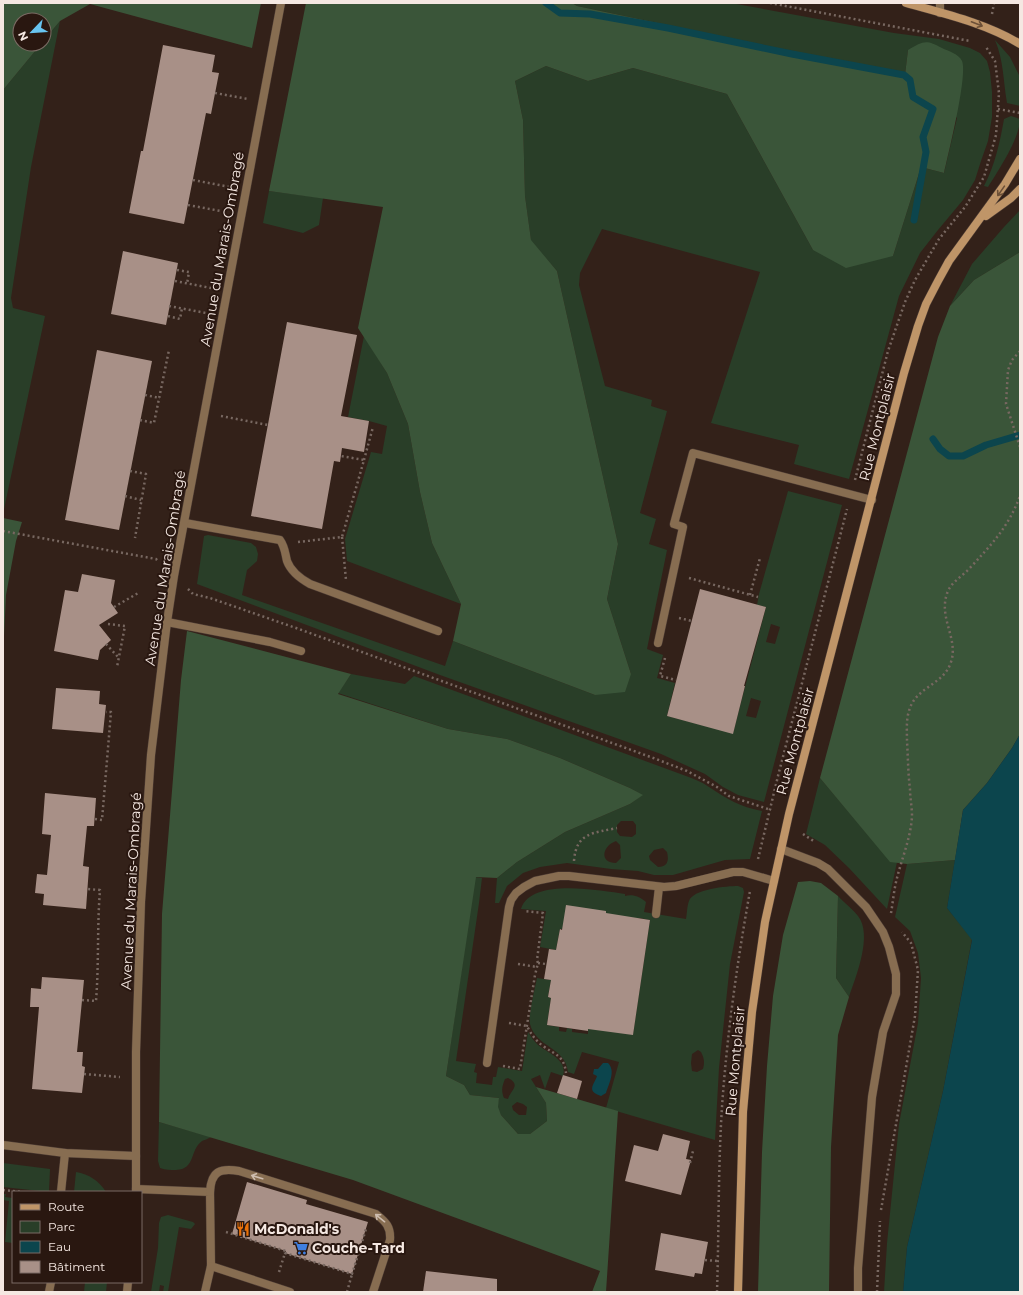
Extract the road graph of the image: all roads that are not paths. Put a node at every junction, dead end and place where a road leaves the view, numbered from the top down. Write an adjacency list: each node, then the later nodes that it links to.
1 (281, 3): 10 (street, Avenue du Marais-Ombragé)
2 (906, 3): 4 (street)
3 (940, 3): 4 (street)
4 (940, 13): 5 (street, one-way to 5)
5 (1020, 44)
6 (1020, 159): 8 (street, Rue Montplaisir, one-way to 8)
7 (1020, 189): 8 (street, Rue Montplaisir)
8 (979, 222): 9 (street, Rue Montplaisir)
9 (872, 500): 13 (street); 15 (street, Rue Montplaisir)
10 (184, 523): 11 (street, Avenue du Marais-Ombragé); 12 (street)
11 (167, 622): 14 (street); 22 (street, Avenue du Marais-Ombragé)
12 (438, 631)
13 (658, 643)
14 (301, 651)
15 (781, 849): 16 (street, Rue Montplaisir); 32 (street)
16 (774, 881): 17 (street); 31 (street, Rue Montplaisir)
17 (659, 887): 18 (street); 19 (street)
18 (656, 914)
19 (487, 1063)
20 (3, 1145): 21 (street)
21 (65, 1153): 22 (street); 23 (street)
22 (136, 1156): 24 (street, Avenue du Marais-Ombragé)
23 (61, 1191)
24 (136, 1191)
25 (142, 1191): 26 (street)
26 (210, 1192): 27 (street); 30 (street, one-way to 26)
27 (212, 1266): 28 (street); 29 (street)
28 (205, 1292)
29 (290, 1292)
30 (373, 1292)
31 (738, 1292)
32 (858, 1292)

